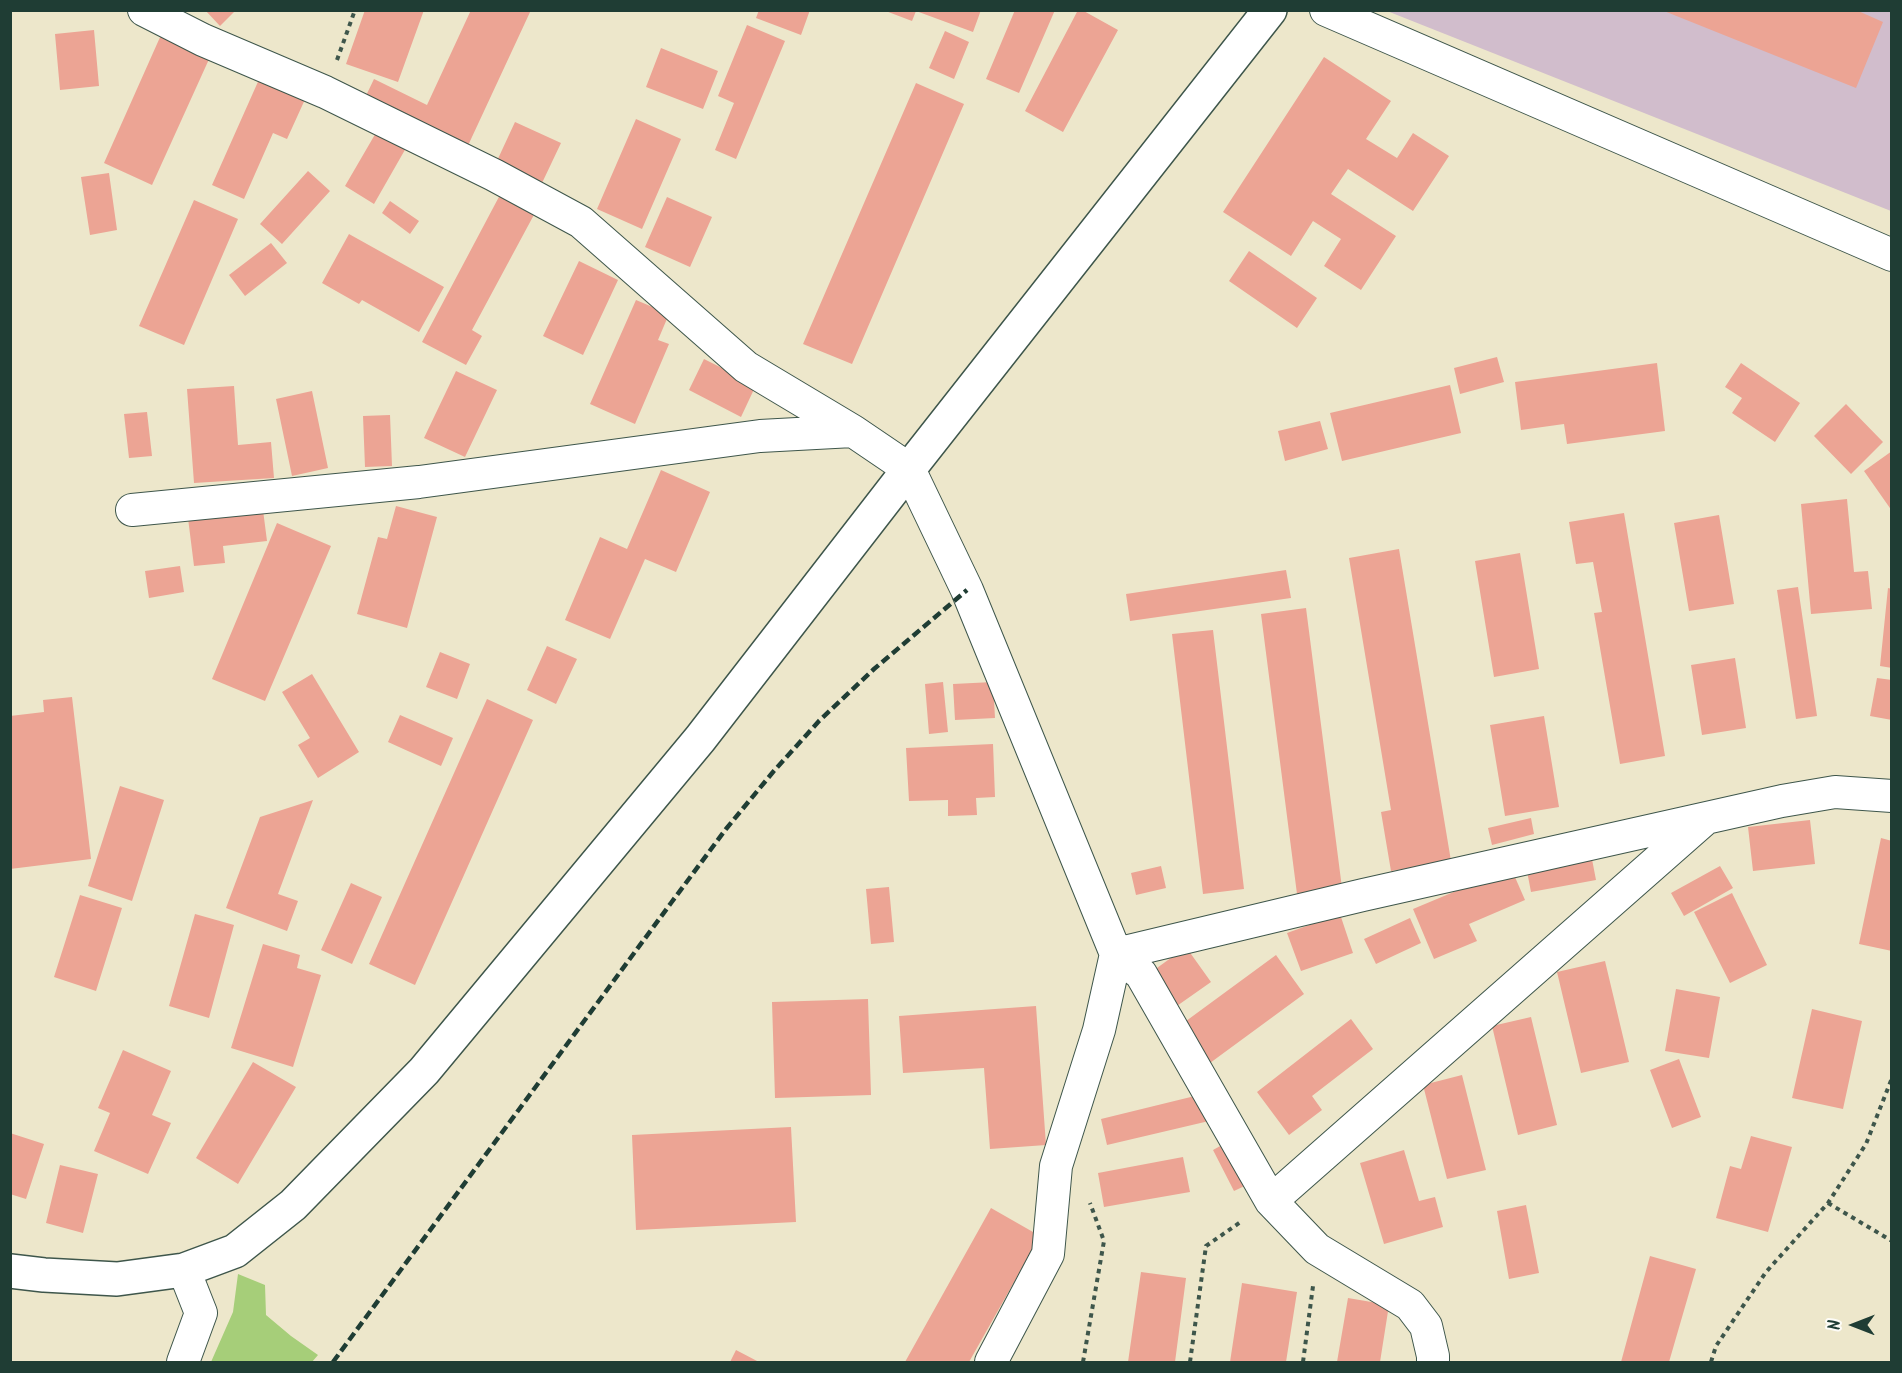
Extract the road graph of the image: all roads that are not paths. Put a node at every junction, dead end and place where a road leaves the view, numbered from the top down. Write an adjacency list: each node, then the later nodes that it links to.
1 (144, 10): 5 (street)
2 (1270, 10): 6 (street)
3 (1326, 10): 4 (street)
4 (1892, 255)
5 (853, 431): 6 (street); 7 (street)
6 (909, 469): 10 (street); 12 (street)
7 (132, 510)
8 (1892, 796): 9 (street)
9 (1707, 818): 10 (street); 11 (street)
10 (1116, 954): 11 (street); 15 (street)
11 (1271, 1201): 16 (street)
12 (184, 1270): 13 (street); 14 (street)
13 (10, 1271)
14 (183, 1362)
15 (991, 1362)
16 (1433, 1362)

